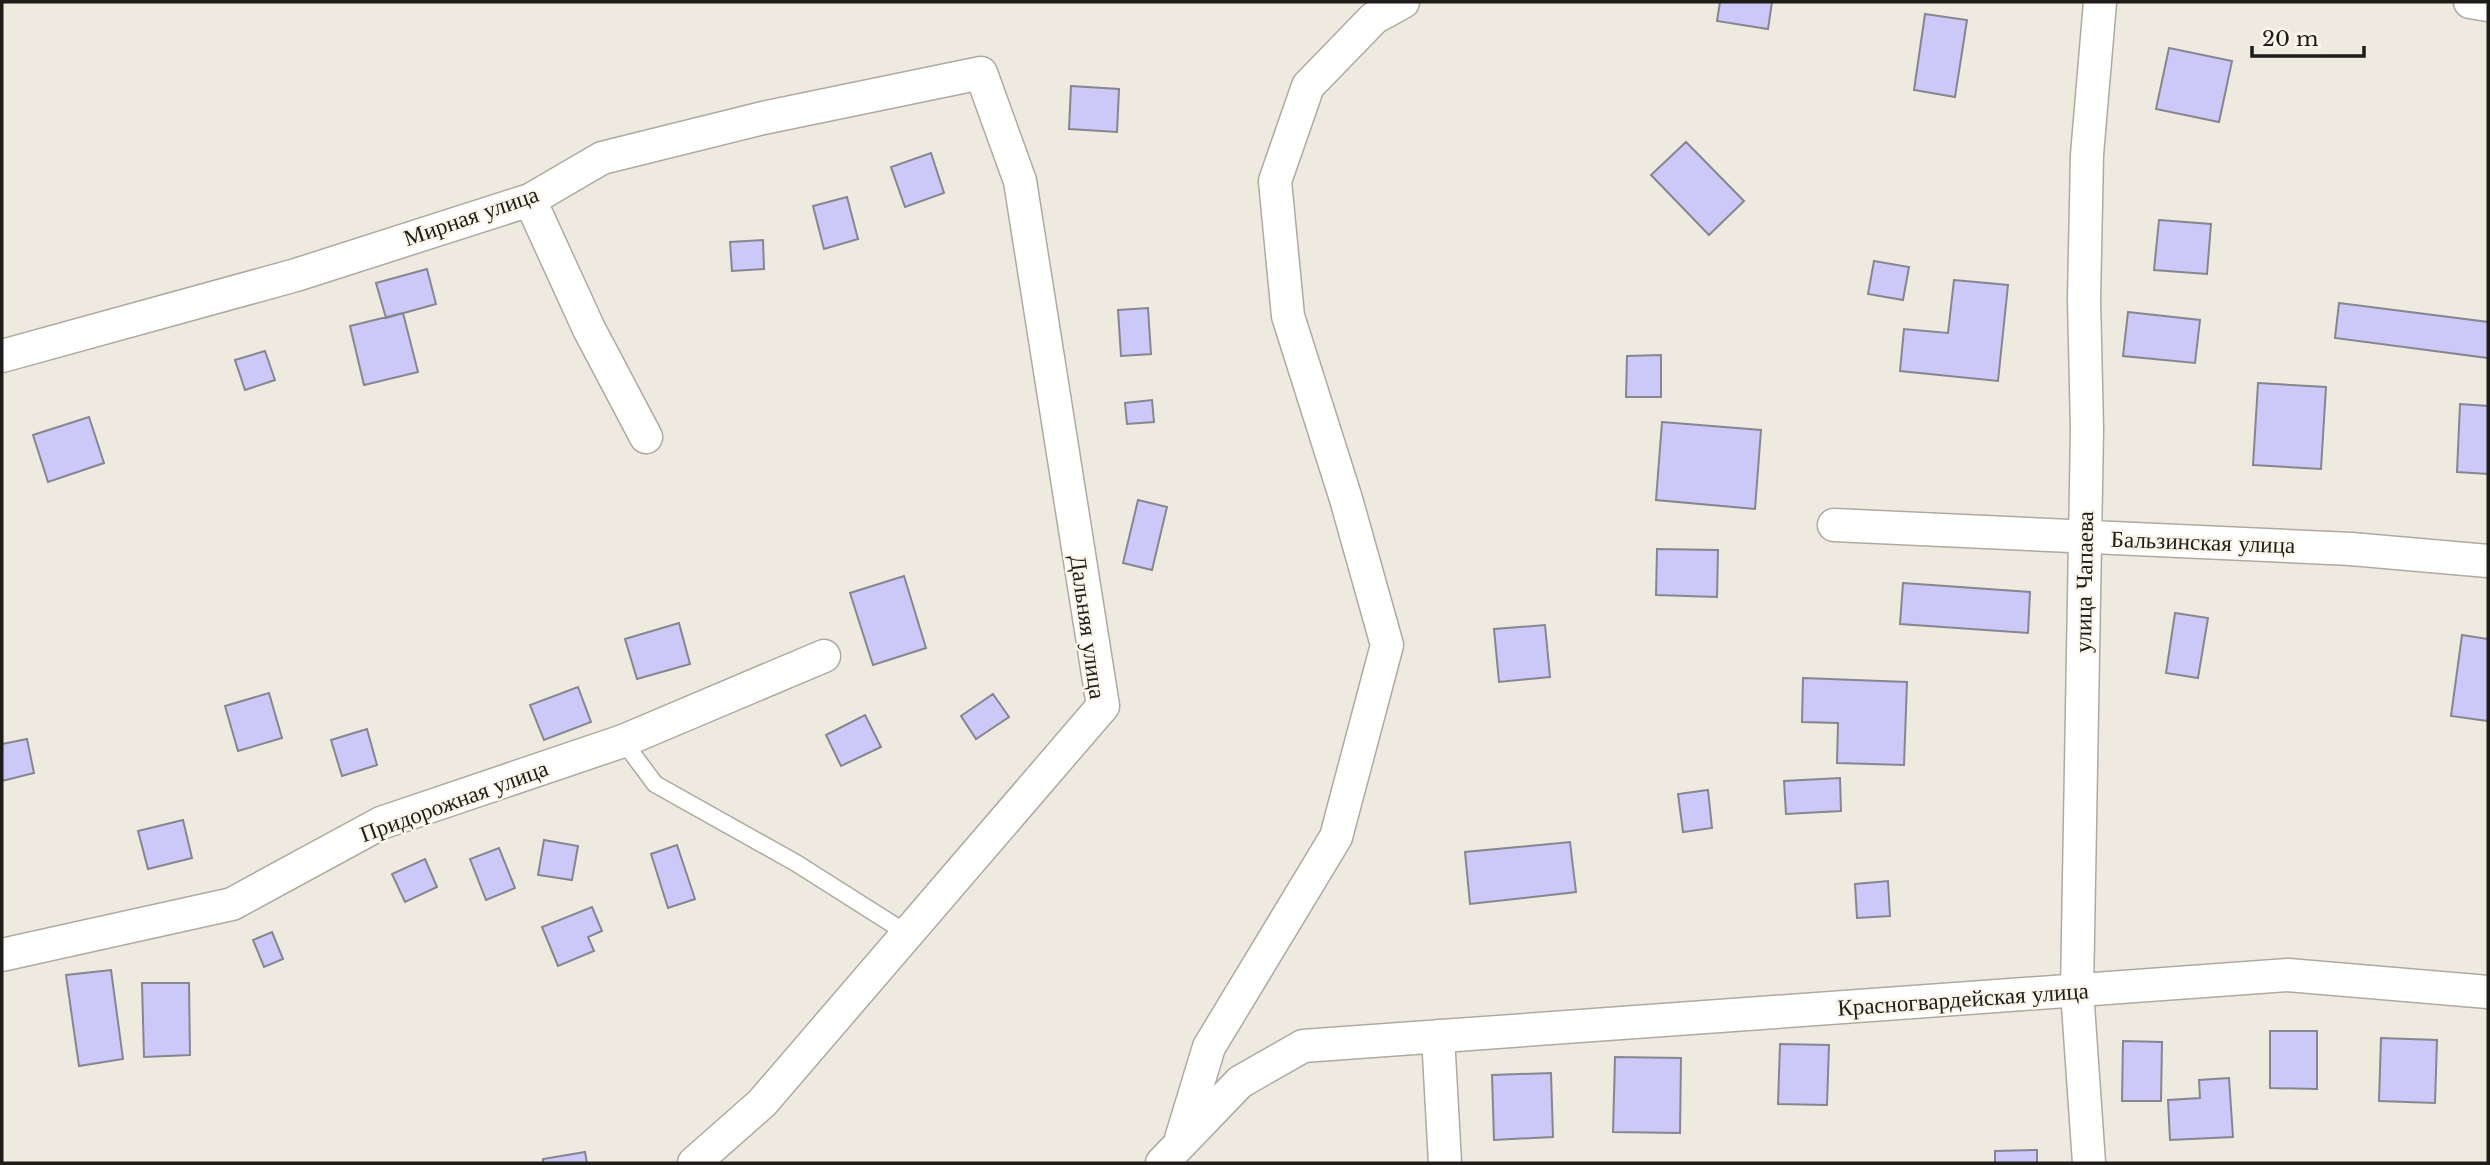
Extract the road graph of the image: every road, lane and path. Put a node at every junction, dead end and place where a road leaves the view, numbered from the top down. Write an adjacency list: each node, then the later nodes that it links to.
1 (1403, 2): 19 (street)
2 (2100, 2): 10 (street, улица Чапаева)
3 (2470, 2): 4 (street)
4 (2488, 5)
5 (981, 73): 6 (street, Мирная улица); 14 (street, Дальняя улица)
6 (530, 200): 7 (street, Мирная улица); 8 (street)
7 (2, 356)
8 (646, 438)
9 (1834, 525): 10 (street, Бальзинская улица)
10 (2085, 537): 11 (street, Бальзинская улица); 16 (street, улица Чапаева)
11 (2488, 561)
12 (824, 656): 13 (street, Придорожная улица)
13 (623, 741): 14 (lane); 15 (street, Придорожная улица)
14 (908, 933): 20 (street, Дальняя улица)
15 (2, 955)
16 (2077, 991): 17 (street, Красногвардейская улица); 18 (street, Красногвардейская улица); 22 (street, улица Чапаева)
17 (2488, 992)
18 (1438, 1036): 19 (street, Красногвардейская улица); 21 (street)
19 (1171, 1153)
20 (694, 1163)
21 (1445, 1163)
22 (2089, 1163)

